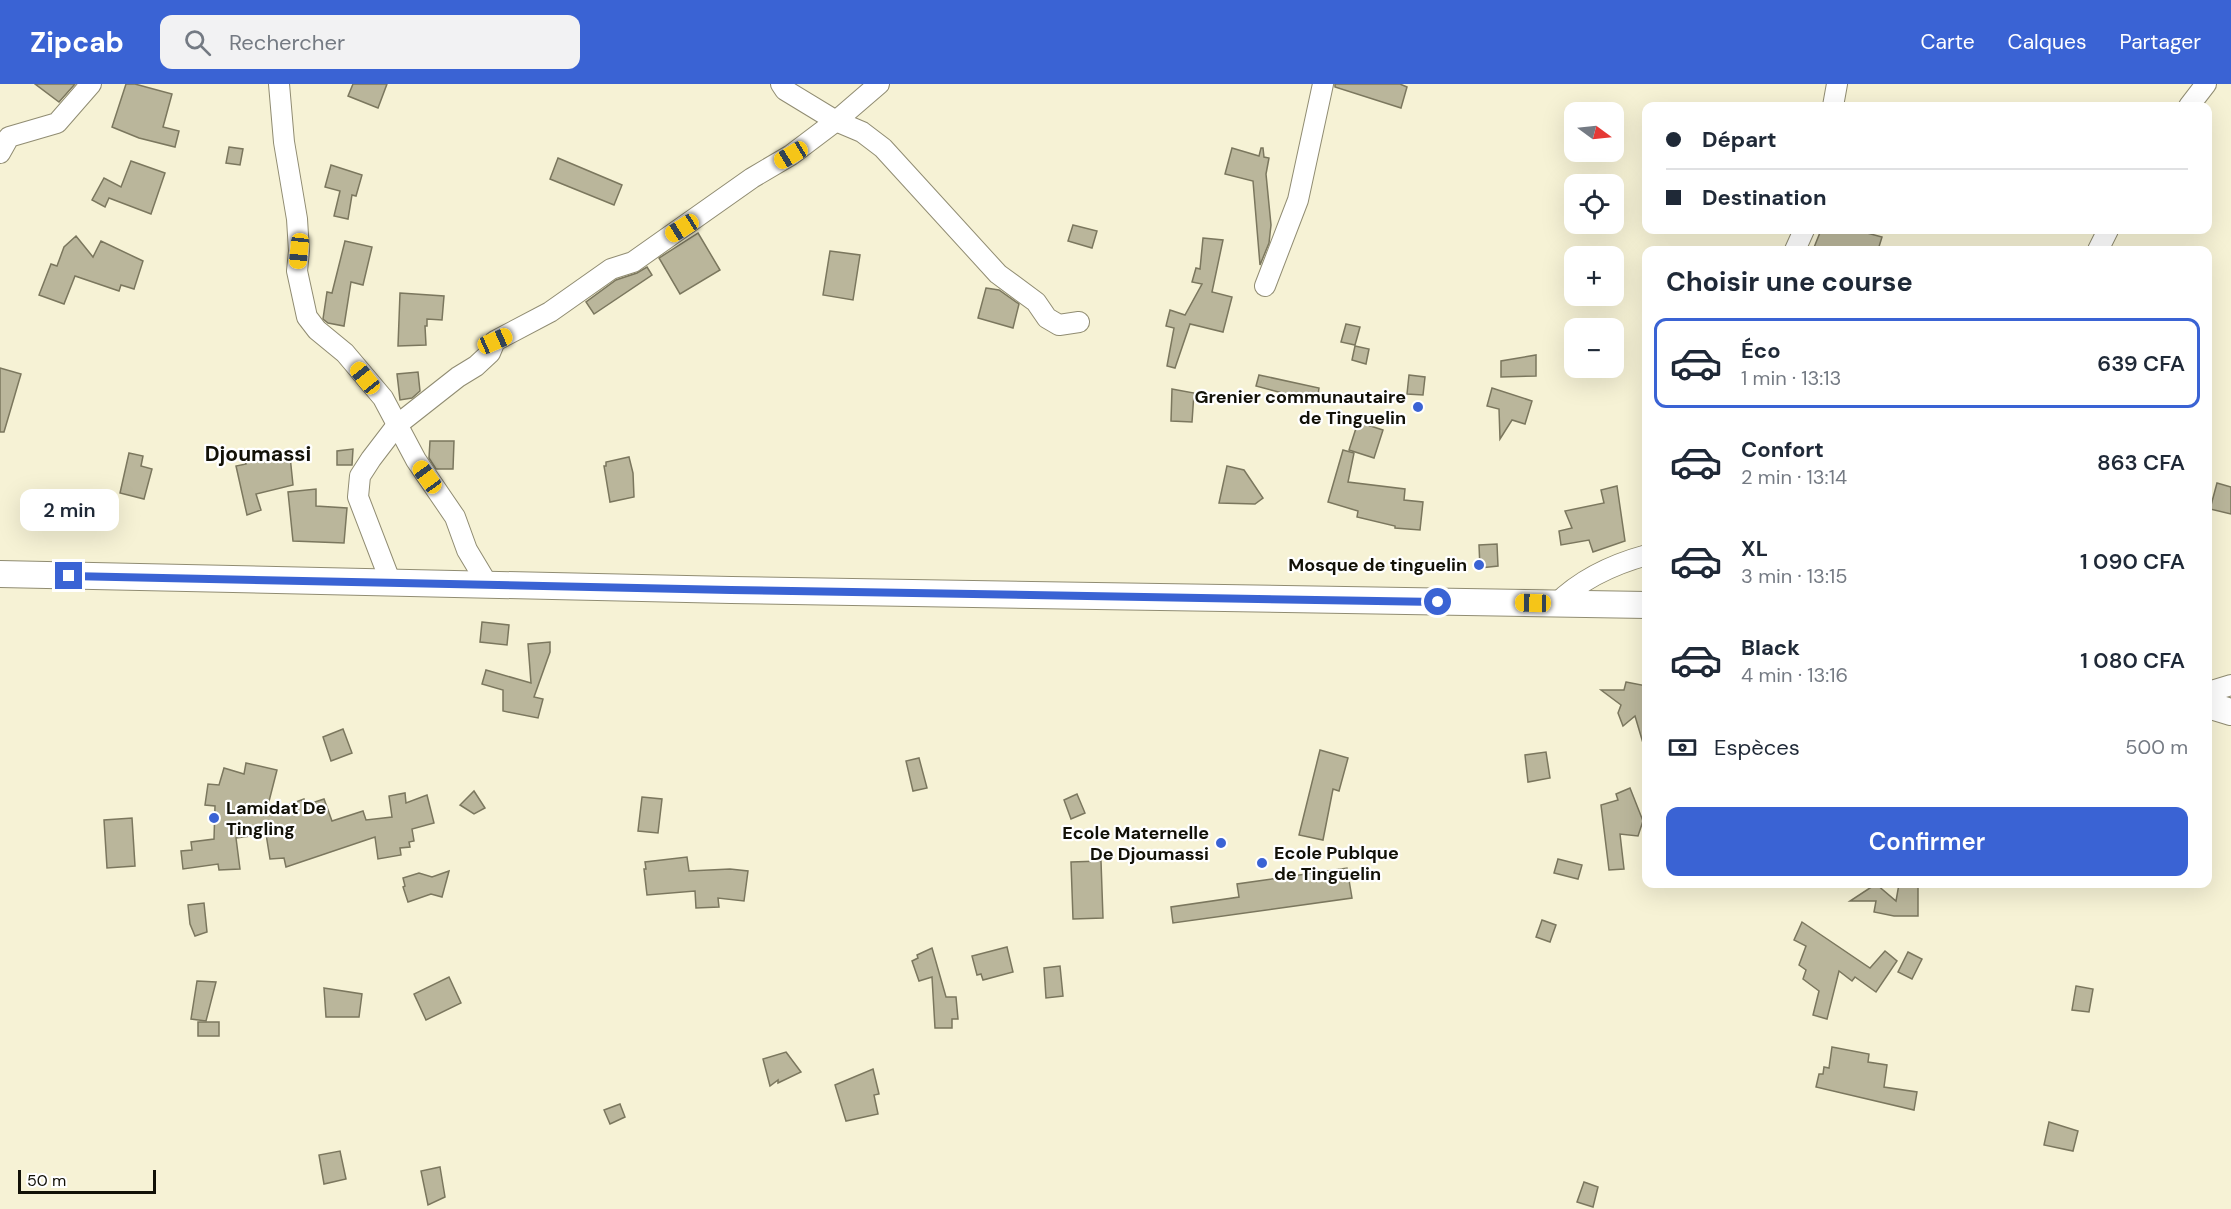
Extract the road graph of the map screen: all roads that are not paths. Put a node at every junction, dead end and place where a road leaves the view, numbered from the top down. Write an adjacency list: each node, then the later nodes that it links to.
1 (91, 84): 11 (street)
2 (279, 84): 14 (street)
3 (780, 84): 10 (street)
4 (879, 84): 10 (street)
5 (1323, 84): 12 (street)
6 (1837, 84): 8 (street)
7 (2206, 84): 9 (street)
8 (1834, 102)
9 (2192, 102)
10 (836, 121): 13 (street); 14 (street)
11 (0, 153)
12 (1265, 286)
13 (1078, 322)
14 (397, 425): 17 (street); 18 (street)
15 (1642, 557): 19 (street)
16 (0, 574): 17 (main road)
17 (391, 583): 18 (main road)
18 (488, 585): 19 (main road)
19 (1556, 604): 20 (main road)
20 (1642, 605)
21 (2231, 685): 22 (street)
22 (2212, 691)
23 (2212, 706): 24 (main road)
24 (2231, 712)

